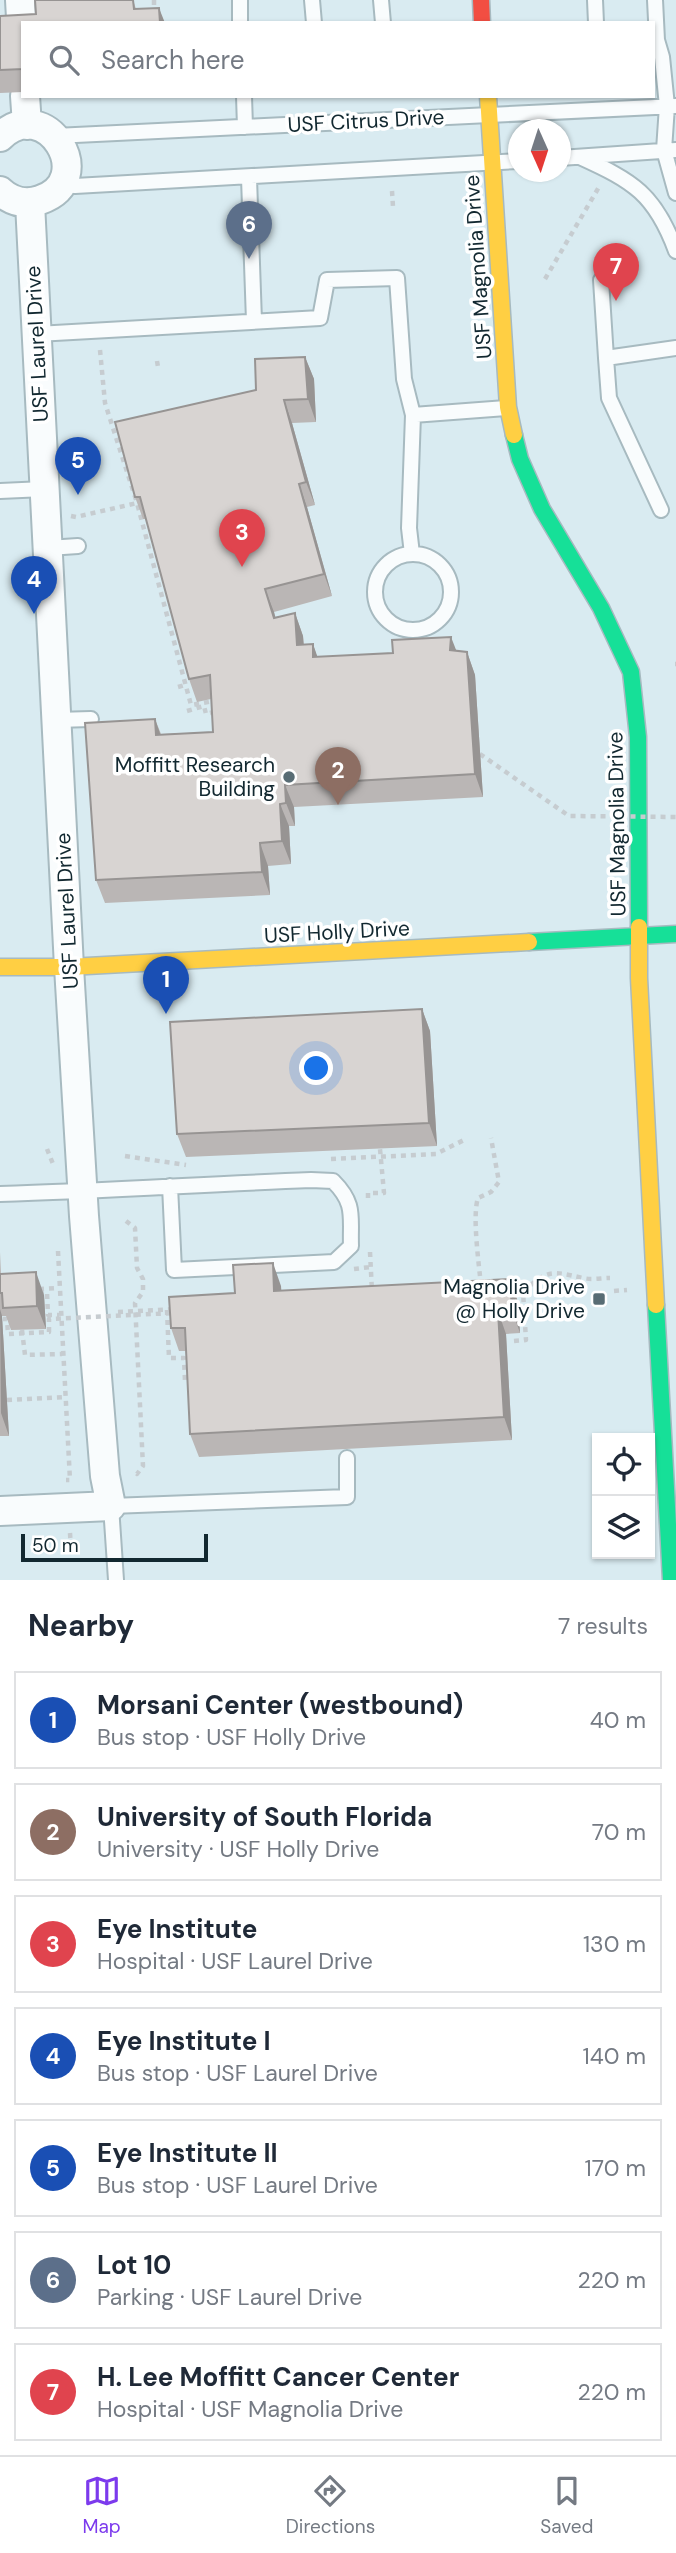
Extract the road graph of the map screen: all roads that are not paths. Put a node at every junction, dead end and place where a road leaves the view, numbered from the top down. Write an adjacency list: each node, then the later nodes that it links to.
1 (20, 0): 8 (street)
2 (240, 0): 9 (lane)
3 (312, 0): 10 (lane)
4 (381, 0): 11 (lane)
5 (481, 0): 12 (street)
6 (595, 0): 13 (lane)
7 (654, 0): 14 (lane)
8 (21, 21)
9 (240, 21)
10 (314, 21)
11 (383, 21)
12 (482, 21)
13 (596, 21)
14 (664, 59): 19 (lane)
15 (25, 98): 22 (street)
16 (244, 98): 23 (lane)
17 (488, 98): 21 (street, USF Magnolia Drive)
18 (609, 98): 20 (lane)
19 (671, 106): 20 (lane, USF Citrus Drive); 26 (lane)
20 (593, 110): 21 (lane, USF Citrus Drive)
21 (489, 115): 23 (lane, USF Citrus Drive); 30 (street, USF Magnolia Drive)
22 (27, 125): 24 (street); 25 (street)
23 (245, 127): 24 (lane, USF Citrus Drive)
24 (55, 136): 32 (street)
25 (0, 137)
26 (670, 150): 28 (lane); 34 (lane)
27 (571, 157): 28 (lane)
28 (580, 157): 35 (lane)
29 (508, 161): 30 (lane)
30 (492, 162): 31 (lane); 44 (street, USF Magnolia Drive)
31 (249, 178): 32 (lane); 40 (lane)
32 (63, 181): 37 (street)
33 (0, 191): 37 (street)
34 (676, 193)
35 (652, 202): 36 (lane); 38 (lane)
36 (676, 202)
37 (30, 203): 41 (street, USF Laurel Drive)
38 (676, 251)
39 (601, 280): 43 (lane)
40 (254, 321): 41 (lane); 45 (lane)
41 (37, 334): 46 (street, USF Laurel Drive)
42 (676, 348): 43 (lane)
43 (606, 358): 48 (lane)
44 (508, 407): 45 (lane); 55 (street, USF Magnolia Drive)
45 (413, 415): 51 (lane)
46 (44, 489): 47 (lane); 50 (street, USF Laurel Drive)
47 (0, 491)
48 (661, 510)
49 (78, 547): 50 (lane)
50 (48, 548): 53 (street, USF Laurel Drive)
51 (412, 554): 51 (lane)
52 (91, 719): 53 (lane)
53 (56, 720): 57 (street, USF Laurel Drive)
54 (676, 934): 55 (street, USF Holly Drive)
55 (640, 937): 57 (street, USF Holly Drive); 65 (street, USF Magnolia Drive)
56 (0, 967): 57 (street, USF Holly Drive)
57 (69, 967): 59 (street, USF Laurel Drive)
58 (170, 1186): 58 (lane); 59 (lane)
59 (83, 1191): 60 (lane); 62 (street, USF Laurel Drive)
60 (0, 1194)
61 (346, 1458): 62 (lane)
62 (111, 1506): 63 (street); 64 (lane)
63 (0, 1511)
64 (116, 1580)
65 (671, 1580)

